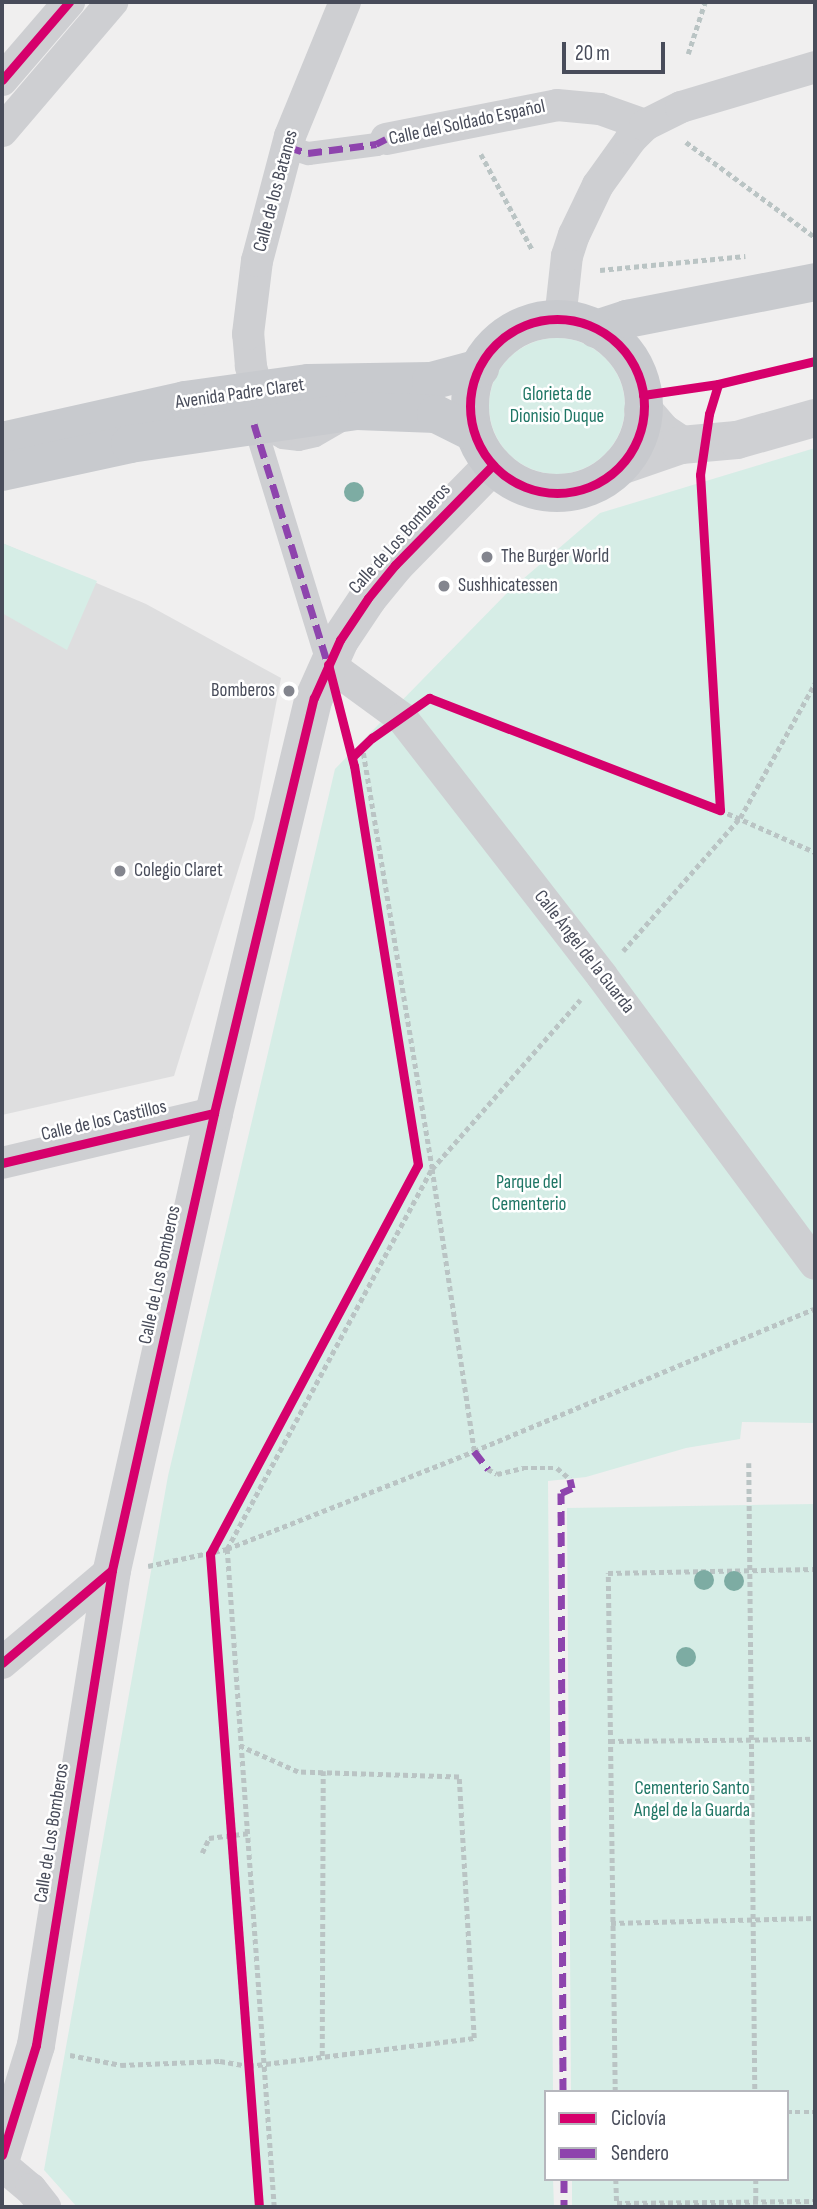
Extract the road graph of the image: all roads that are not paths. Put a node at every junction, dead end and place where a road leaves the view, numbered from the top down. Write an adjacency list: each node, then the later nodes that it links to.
1 (69, 2): 5 (street)
2 (112, 2): 7 (street)
3 (345, 2): 9 (street, Calle de los Batanes)
4 (815, 67): 6 (street)
5 (2, 80)
6 (645, 125): 8 (street, Calle del Soldado Español); 12 (street)
7 (2, 131)
8 (386, 139): 9 (street, Calle del Soldado Español)
9 (288, 147): 15 (street, Calle de los Batanes)
10 (815, 282): 11 (main road)
11 (716, 303): 12 (main road); 14 (main road)
12 (578, 324): 13 (main road); 14 (main road)
13 (480, 368): 15 (main road, Avenida Padre Claret); 19 (main road)
14 (641, 395): 18 (main road); 20 (main road)
15 (255, 407): 17 (main road, Avenida Padre Claret); 19 (main road, Avenida Padre Claret); 21 (main road, Avenida Padre Claret); 22 (street, Calle de los Batanes)
16 (815, 418): 18 (main road)
17 (2, 441)
18 (681, 445): 20 (main road)
19 (484, 449): 20 (main road); 22 (street, Calle de Los Bomberos)
20 (620, 466)
21 (2, 472)
22 (328, 664): 23 (street, Calle de Los Bomberos); 25 (street, Calle Ángel de la Guarda)
23 (214, 1113): 24 (street, Calle de los Castillos); 26 (street, Calle de Los Bomberos)
24 (2, 1163)
25 (815, 1264)
26 (127, 1569): 27 (street); 28 (street, Calle de Los Bomberos)
27 (2, 1663)
28 (2, 2155)
29 (2, 2165): 30 (street)
30 (45, 2207)

